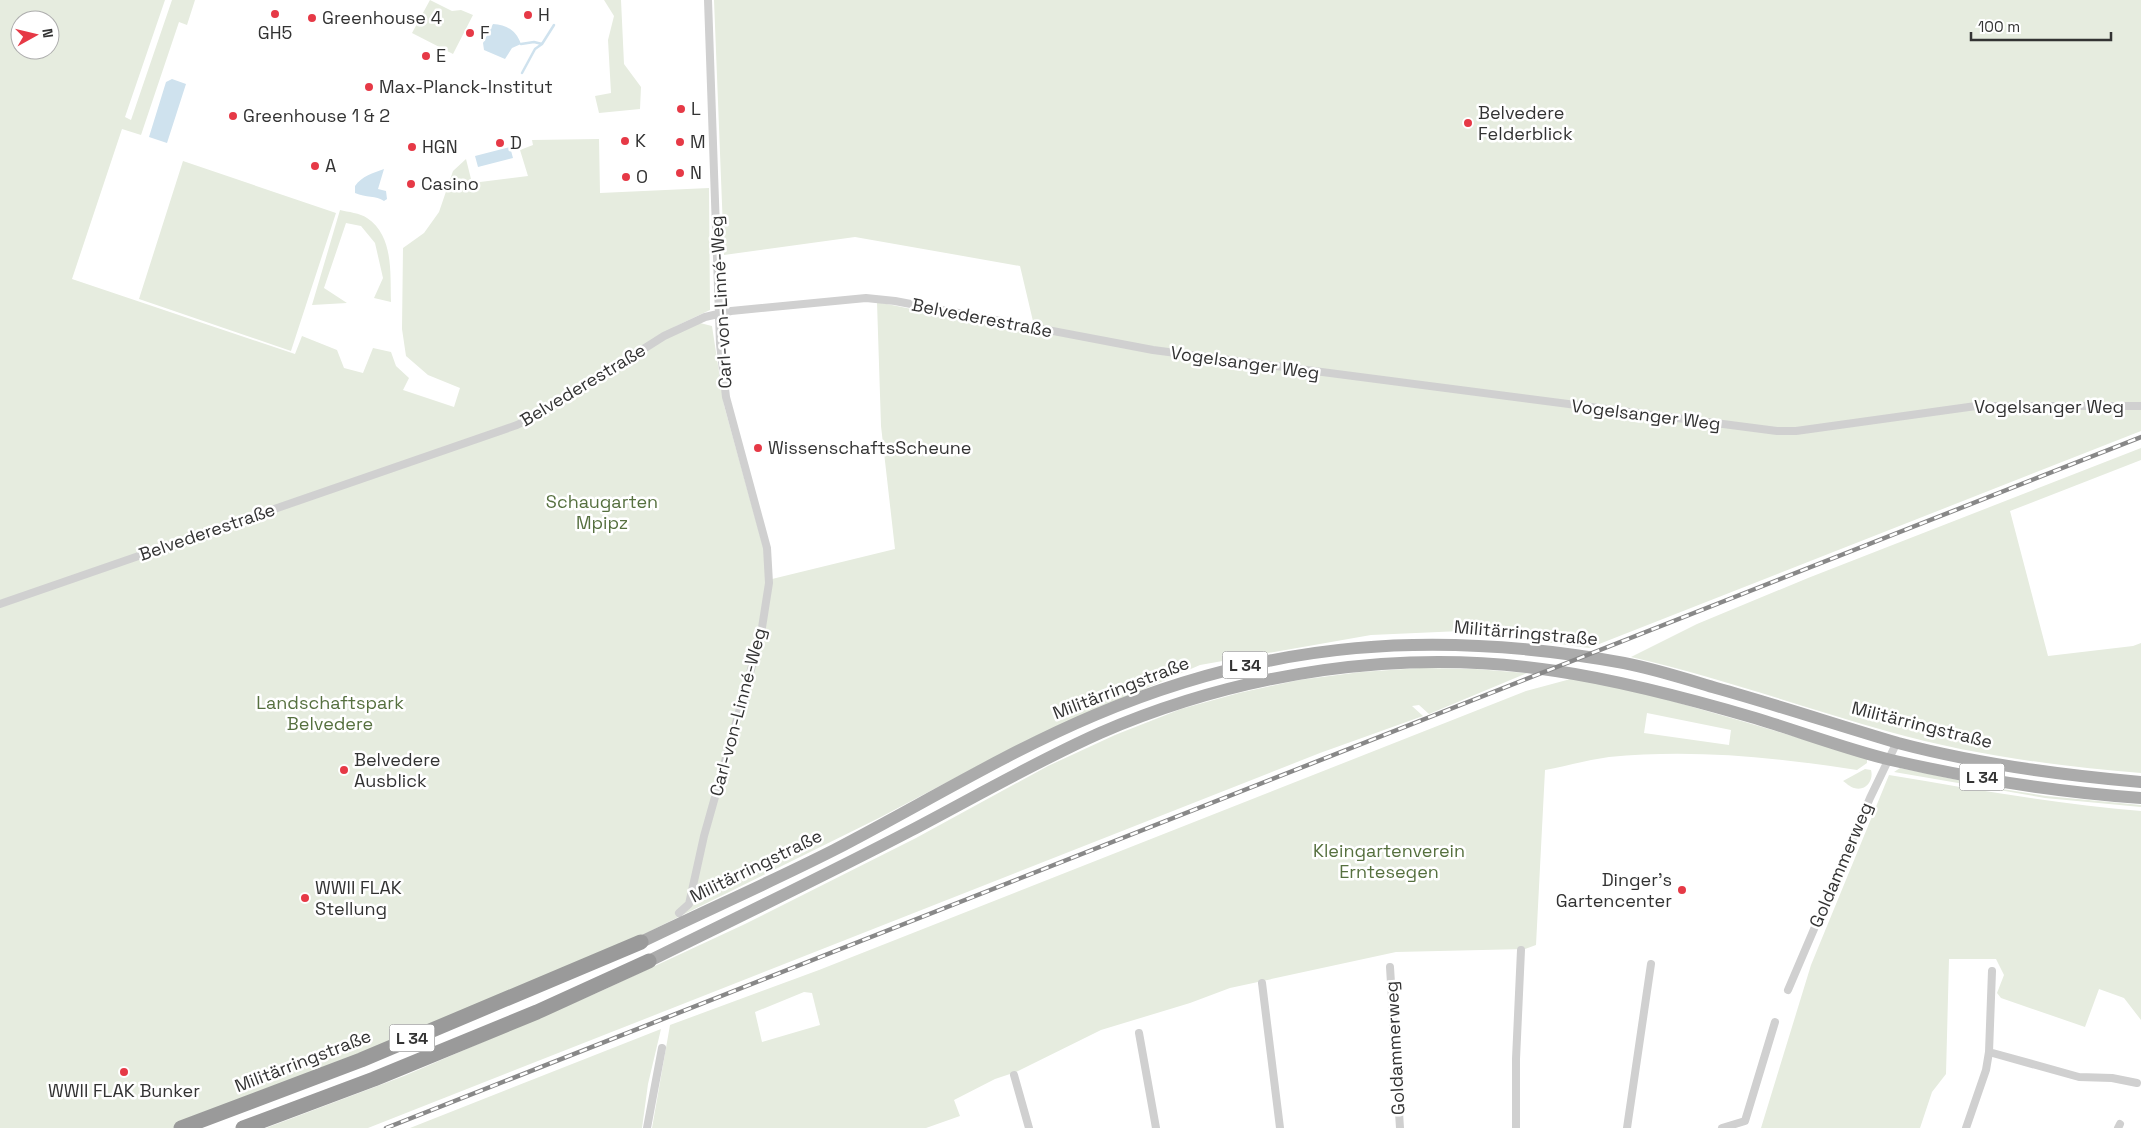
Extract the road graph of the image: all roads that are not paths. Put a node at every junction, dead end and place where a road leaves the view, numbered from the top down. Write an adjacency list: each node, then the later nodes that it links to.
1 (708, 0): 2 (street, Carl-von-Linné-Weg)
2 (719, 313): 3 (street, Belvederestraße); 5 (street, Belvederestraße); 10 (street, Carl-von-Linné-Weg)
3 (1153, 350): 4 (street, Vogelsanger Weg)
4 (2141, 406)
5 (0, 604)
6 (1897, 742): 7 (street, Goldammerweg); 8 (main road, Militärringstraße / L 34); 11 (main road, Militärringstraße / L 34)
7 (1889, 759): 9 (main road, Militärringstraße / L 34); 13 (main road, Militärringstraße / L 34); 18 (street, Goldammerweg)
8 (2141, 782)
9 (2141, 798)
10 (679, 913)
11 (641, 942): 25 (highway, Militärringstraße / L 34)
12 (1521, 950): 32 (street)
13 (649, 961): 26 (highway, Militärringstraße / L 34)
14 (1651, 964): 33 (street)
15 (1390, 967): 31 (street, Goldammerweg)
16 (1992, 972): 22 (street)
17 (1262, 983): 30 (street)
18 (1788, 990)
19 (1776, 1022): 34 (street)
20 (1139, 1033): 29 (street)
21 (662, 1048): 27 (street)
22 (1989, 1052): 24 (street); 35 (street)
23 (1014, 1075): 28 (street)
24 (2137, 1084)
25 (181, 1128)
26 (243, 1128)
27 (647, 1128)
28 (1029, 1128)
29 (1156, 1128)
30 (1280, 1128)
31 (1400, 1128)
32 (1516, 1128)
33 (1627, 1128)
34 (1722, 1128)
35 (1966, 1128)

